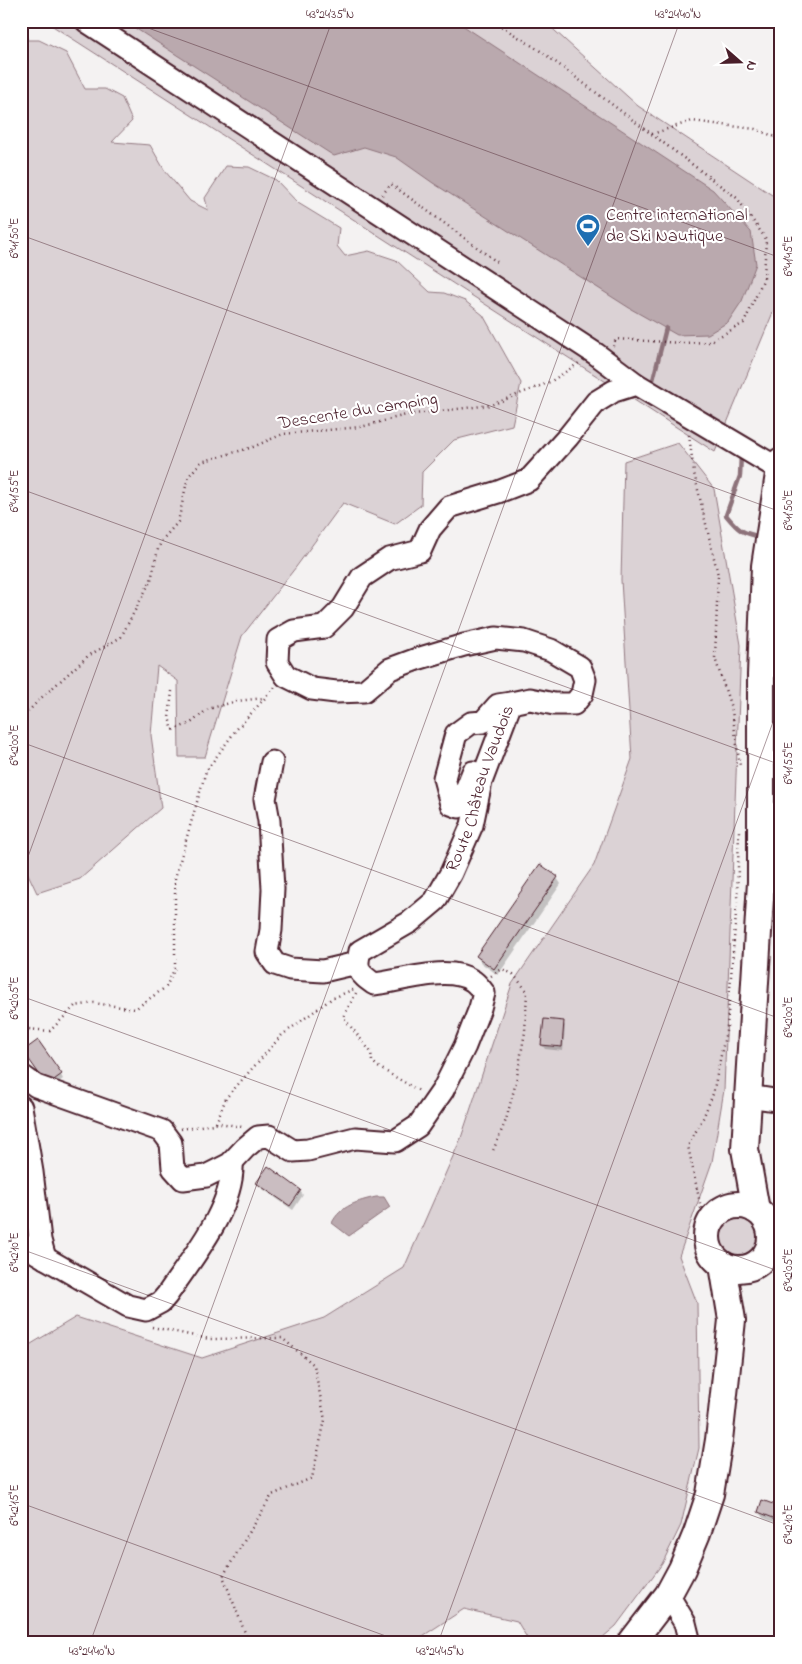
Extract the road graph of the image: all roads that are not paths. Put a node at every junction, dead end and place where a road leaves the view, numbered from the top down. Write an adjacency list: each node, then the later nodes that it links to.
1 (86, 21): 2 (lane)
2 (636, 384): 3 (lane); 4 (lane, Route Château Vaudois)
3 (780, 465): 9 (main road)
4 (511, 704): 5 (lane, Route Château Vaudois); 5 (lane)
5 (492, 753): 7 (lane, Route Château Vaudois)
6 (272, 762): 7 (lane)
7 (357, 964): 13 (lane)
8 (21, 1075): 13 (lane)
9 (749, 1096): 10 (lane); 12 (main road)
10 (781, 1101)
11 (21, 1107): 17 (lane)
12 (745, 1149): 14 (main road); 15 (main road)
13 (232, 1162): 17 (lane)
14 (720, 1212): 15 (main road); 19 (main road)
15 (768, 1222): 18 (main road)
16 (21, 1244): 17 (lane)
17 (45, 1258)
18 (766, 1259): 19 (main road); 20 (main road)
19 (722, 1266): 20 (main road)
20 (732, 1320): 21 (main road)
21 (668, 1595): 22 (main road); 23 (lane)
22 (631, 1643)
23 (690, 1643)

